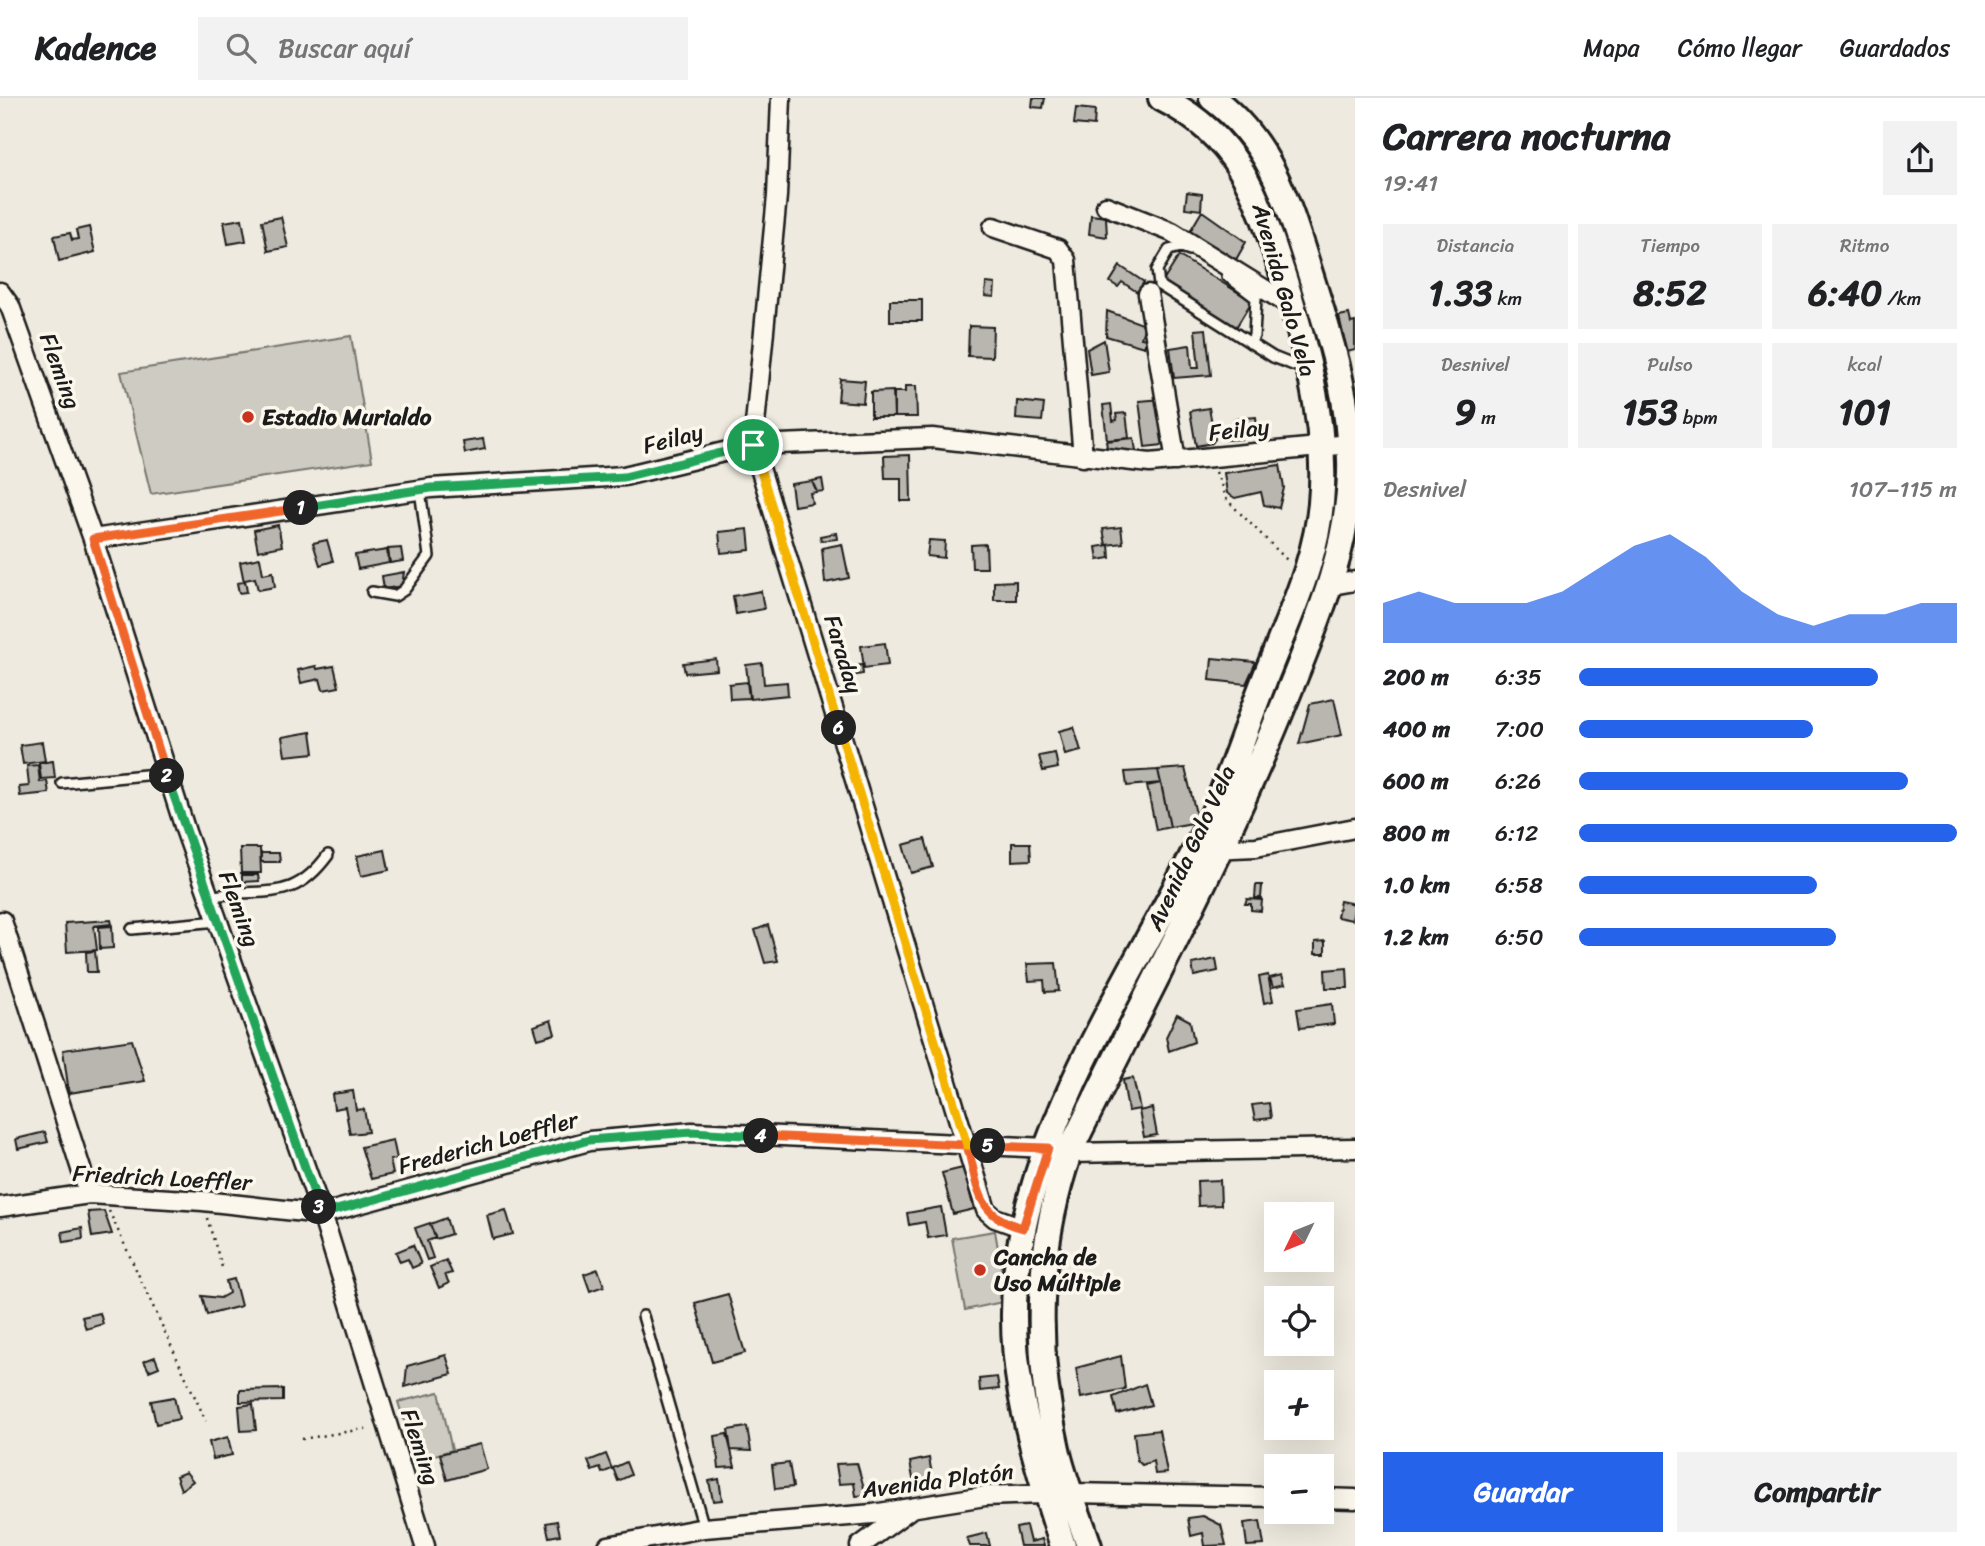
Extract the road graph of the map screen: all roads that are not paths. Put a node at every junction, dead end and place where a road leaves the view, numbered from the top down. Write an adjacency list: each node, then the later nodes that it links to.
1 (781, 98): 12 (street, Faraday)
2 (1161, 98): 8 (main road, Avenida Galo Vela)
3 (1212, 98): 11 (main road, Avenida Galo Vela)
4 (1106, 206): 8 (street)
5 (993, 227): 14 (street)
6 (1148, 294): 15 (street)
7 (3, 300): 17 (street, Fleming)
8 (1293, 307): 10 (main road, Avenida Galo Vela)
9 (1250, 343): 9 (lane); 10 (lane)
10 (1309, 370): 13 (main road, Avenida Galo Vela)
11 (1350, 444): 13 (street, Feilay); 18 (main road, Avenida Galo Vela)
12 (753, 445): 14 (street, Feilay); 16 (street, Feilay); 30 (street, Faraday)
13 (1322, 446): 15 (street, Feilay); 23 (main road, Avenida Galo Vela)
14 (1083, 457): 15 (street, Feilay)
15 (1176, 461)
16 (420, 490): 17 (street, Feilay); 19 (lane)
17 (93, 539): 20 (street, Fleming)
18 (1343, 583): 24 (main road, Avenida Galo Vela)
19 (372, 592)
20 (166, 773): 21 (lane); 26 (street, Fleming)
21 (62, 783)
22 (1355, 828): 24 (street)
23 (1195, 849): 24 (street); 32 (main road, Avenida Galo Vela)
24 (1221, 850): 32 (main road, Avenida Galo Vela)
25 (328, 855): 26 (lane)
26 (209, 897): 28 (street, Fleming)
27 (2, 921): 33 (street)
28 (218, 921): 29 (lane); 35 (street, Fleming)
29 (132, 929)
30 (967, 1145): 32 (street, Frederich Loeffler); 35 (street, Frederich Loeffler); 36 (street, Faraday)
31 (1355, 1148): 32 (street, Frederich Loeffler)
32 (1059, 1151): 36 (main road, Avenida Galo Vela); 39 (main road, Avenida Galo Vela)
33 (95, 1195): 34 (street, Friedrich Loeffler); 35 (street, Friedrich Loeffler)
34 (0, 1207)
35 (322, 1214): 45 (street, Fleming)
36 (1023, 1228): 38 (main road, Avenida Galo Vela)
37 (643, 1316): 44 (lane)
38 (1046, 1493): 39 (street, Avenida Platón); 43 (street, Avenida Platón); 48 (main road, Avenida Galo Vela)
39 (1071, 1493): 40 (street, Avenida Platón); 49 (main road, Avenida Galo Vela)
40 (1264, 1497)
41 (1334, 1498): 42 (street)
42 (1355, 1499)
43 (912, 1508): 44 (street, Avenida Platón); 47 (street)
44 (704, 1528): 46 (street, Avenida Platón)
45 (425, 1546)
46 (608, 1546)
47 (860, 1546)
48 (1063, 1546)
49 (1090, 1546)

